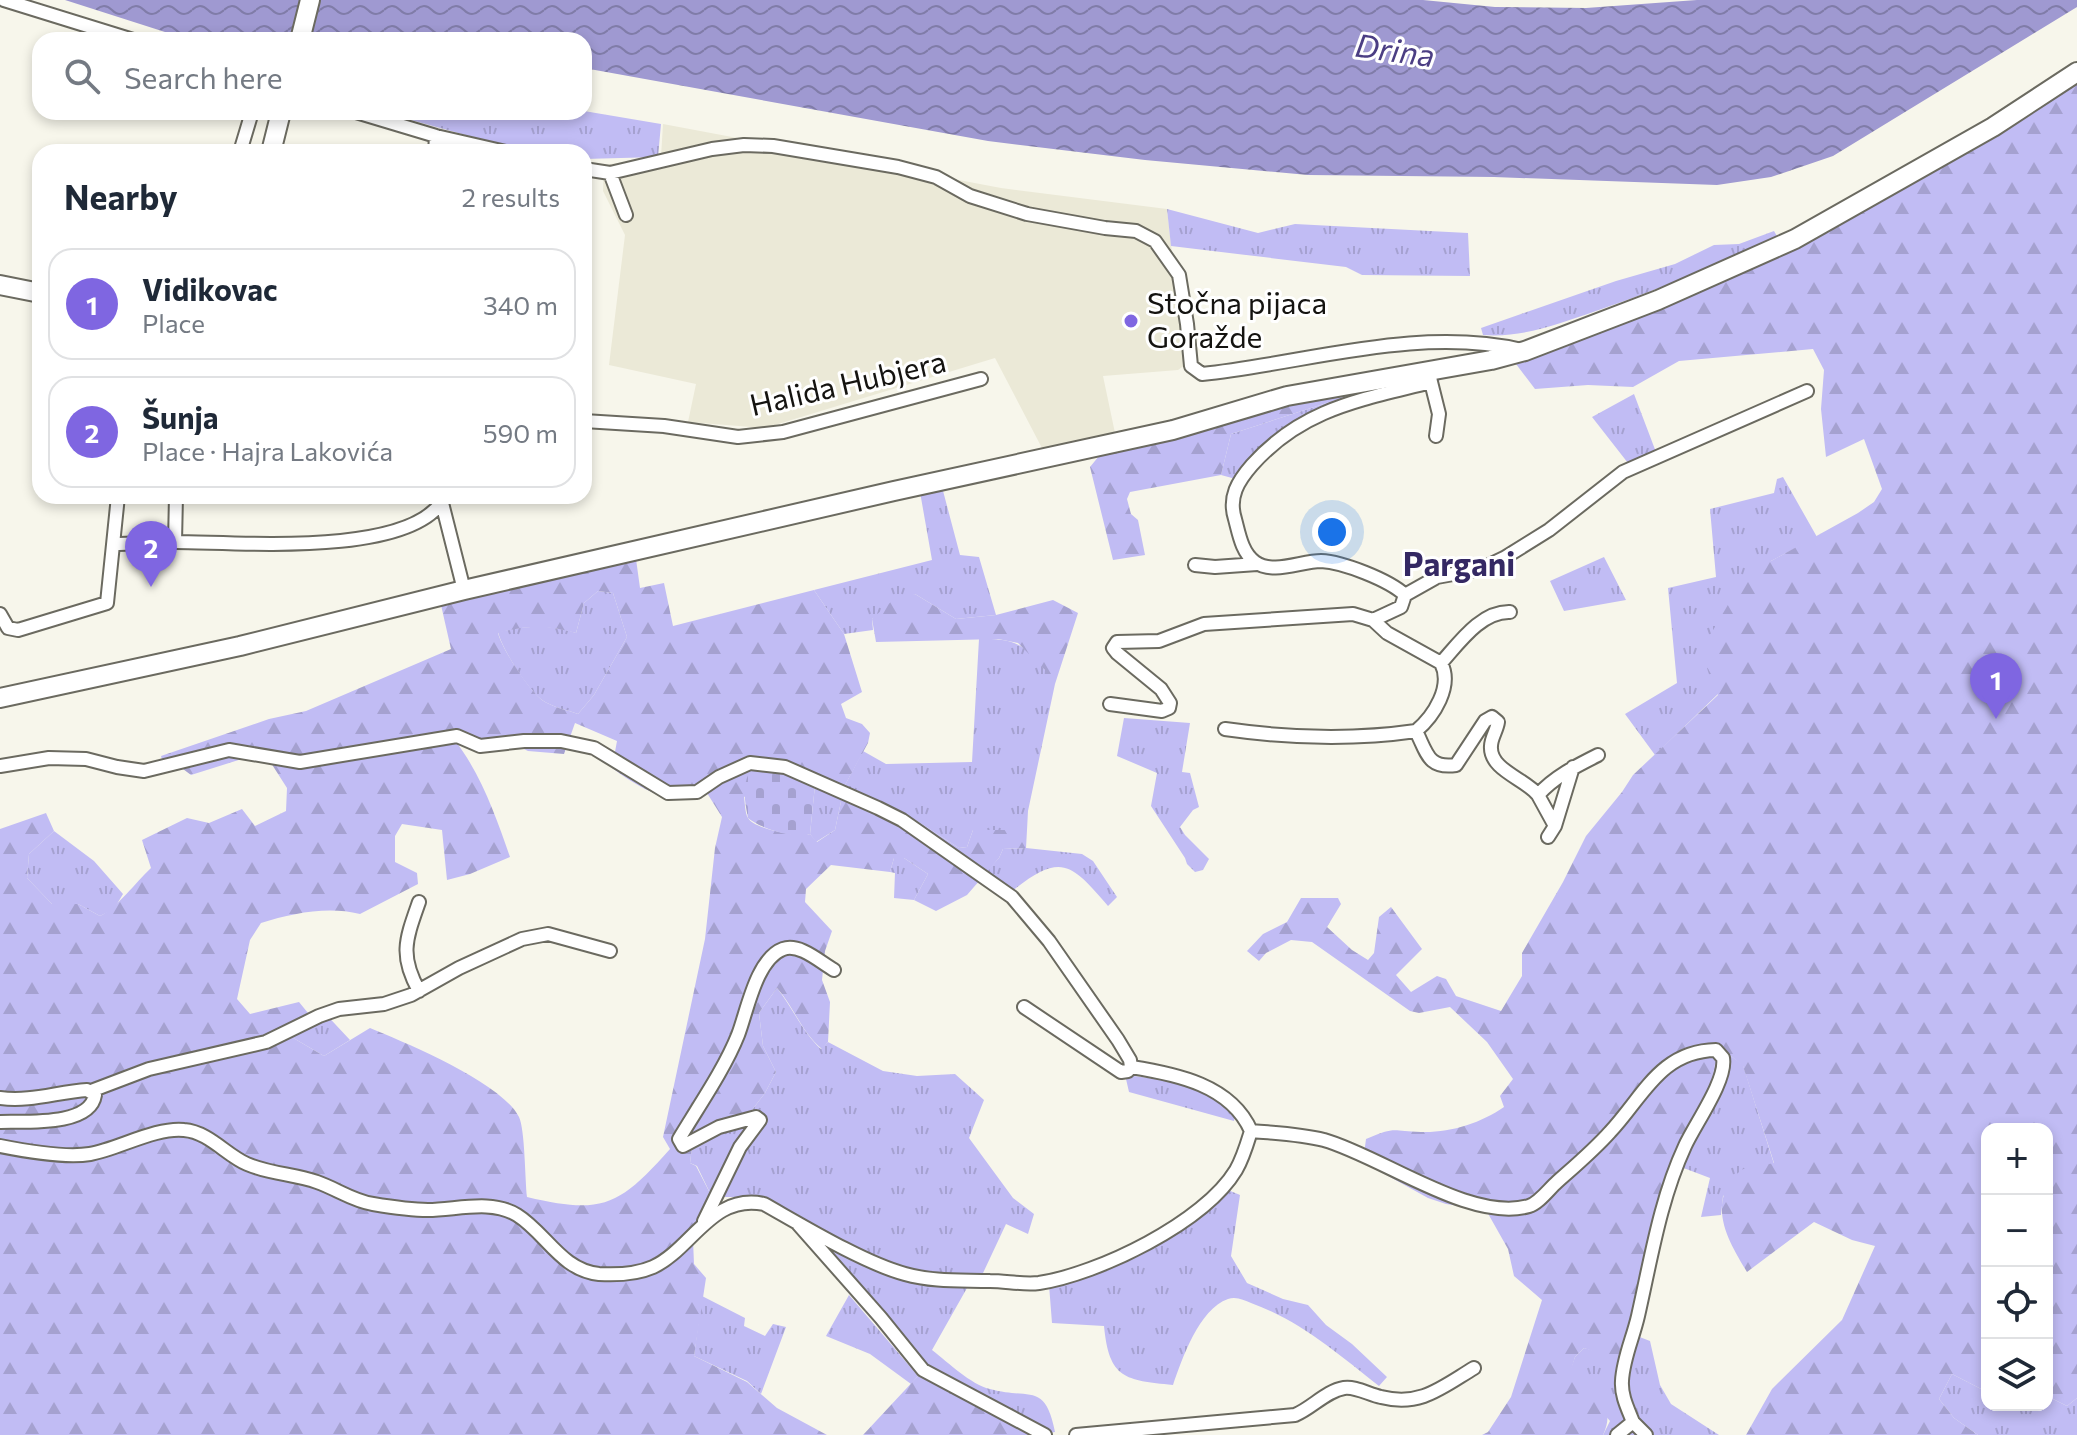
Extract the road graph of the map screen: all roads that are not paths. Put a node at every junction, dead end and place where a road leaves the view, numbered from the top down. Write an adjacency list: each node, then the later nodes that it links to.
1 (4, 0): 3 (street)
2 (310, 0): 4 (street)
3 (107, 32)
4 (302, 32)
5 (2077, 72): 19 (street)
6 (251, 120): 11 (street)
7 (279, 120): 10 (street)
8 (383, 120): 9 (street)
9 (436, 136): 12 (street); 13 (street)
10 (273, 143)
11 (243, 144)
12 (436, 144)
13 (471, 144)
14 (592, 170): 15 (street)
15 (610, 173): 16 (street); 19 (street)
16 (626, 215)
17 (0, 285): 18 (street)
18 (32, 291)
19 (1525, 351): 20 (street)
20 (1430, 376): 24 (street); 31 (street); 33 (street)
21 (981, 379): 23 (street, Halida Hubjera)
22 (1807, 391): 34 (street)
23 (592, 422)
24 (1436, 436)
25 (117, 504): 30 (street)
26 (176, 504): 29 (street)
27 (439, 504): 29 (street)
28 (442, 504): 33 (street)
29 (175, 542): 30 (street)
30 (113, 544): 36 (street)
31 (1257, 564): 32 (street); 34 (street)
32 (1195, 565)
33 (464, 590): 39 (street)
34 (1405, 595): 37 (street)
35 (1510, 612): 38 (street)
36 (0, 614)
37 (1373, 620): 38 (street); 40 (street)
38 (1441, 663): 42 (street)
39 (0, 698)
40 (1110, 704)
41 (1225, 729): 42 (street)
42 (1416, 731): 46 (street)
43 (1598, 755): 45 (street)
44 (0, 766): 52 (street)
45 (1573, 767): 46 (street); 46 (street)
46 (1538, 795)
47 (419, 902): 50 (street)
48 (610, 951): 50 (street)
49 (834, 970): 59 (street)
50 (419, 991): 53 (street)
51 (1024, 1007): 52 (street)
52 (1131, 1067): 56 (street)
53 (91, 1091): 54 (street); 55 (street)
54 (0, 1098)
55 (0, 1122)
56 (1251, 1131): 58 (street); 61 (street)
57 (0, 1146): 59 (street)
58 (796, 1222): 59 (street); 62 (street)
59 (702, 1223)
60 (1474, 1368): 63 (street)
61 (1633, 1422): 64 (street); 65 (street)
62 (1045, 1435)
63 (1076, 1435)
64 (1617, 1435)
65 (1646, 1435)

